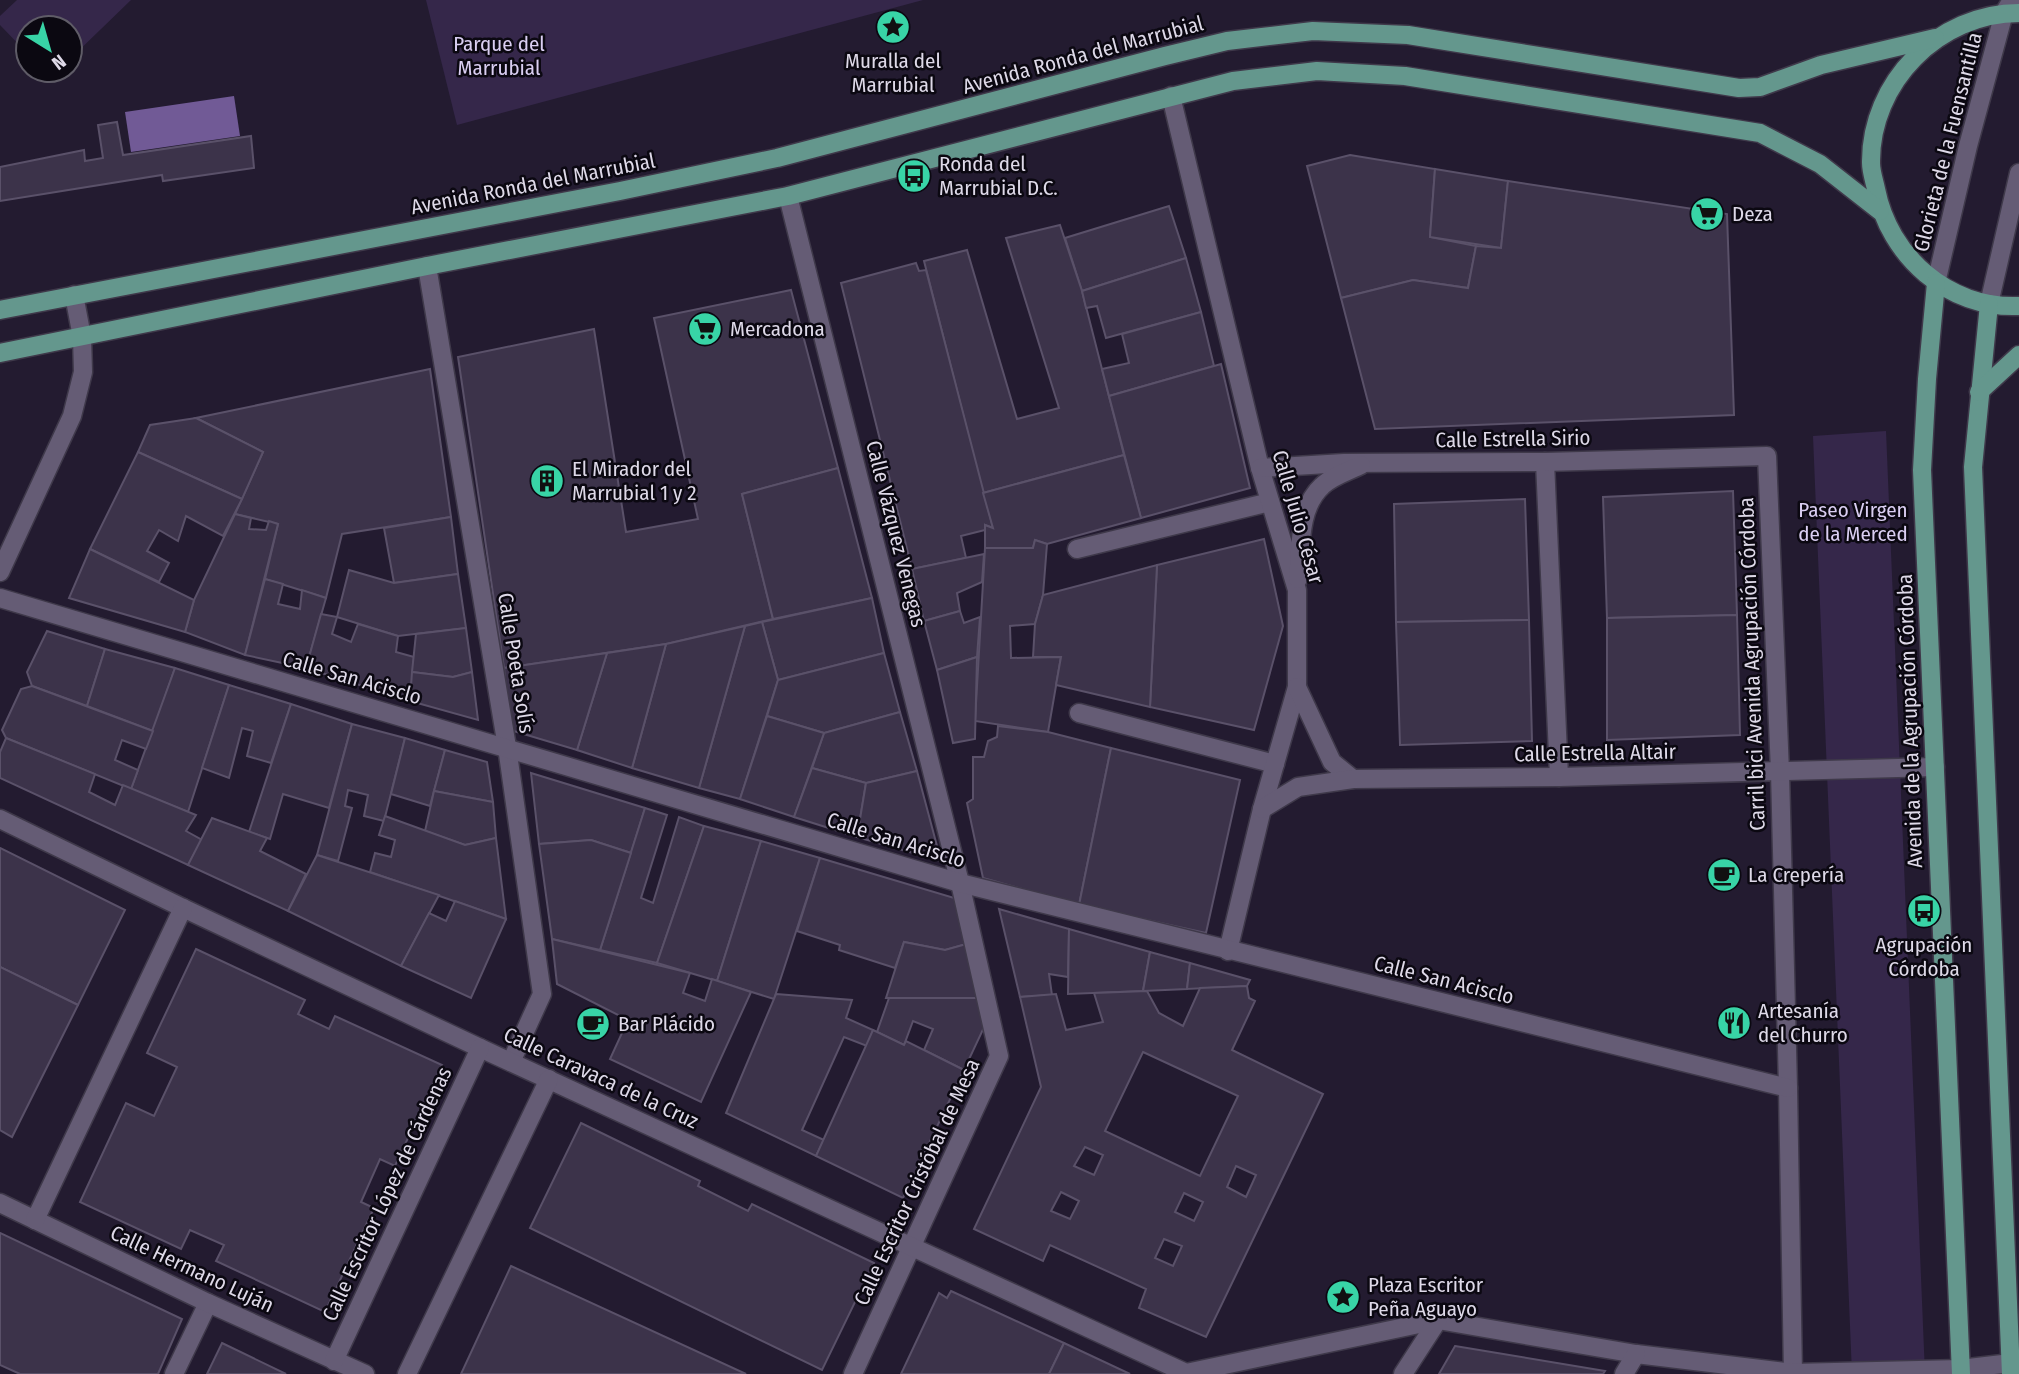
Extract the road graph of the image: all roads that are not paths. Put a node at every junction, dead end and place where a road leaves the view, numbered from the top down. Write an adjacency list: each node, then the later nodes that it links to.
1 (2012, 8): 2 (main road, Glorieta de la Fuensantilla); 8 (street, Glorieta de la Fuensantilla)
2 (1935, 38): 6 (main road, Glorieta de la Fuensantilla); 9 (main road, Avenida Ronda del Marrubial)
3 (1171, 96): 5 (main road); 6 (main road); 20 (street, Calle Julio César)
4 (2019, 173): 10 (street)
5 (788, 196): 7 (main road); 36 (street, Calle Vázquez Venegas)
6 (1880, 211): 8 (main road, Glorieta de la Fuensantilla)
7 (427, 266): 13 (main road); 28 (street, Calle Poeta Solís)
8 (1936, 283): 10 (main road, Glorieta de la Fuensantilla); 30 (main road, Avenida de la Agrupación Córdoba)
9 (74, 295): 12 (main road, Avenida Ronda del Marrubial); 13 (street)
10 (1989, 304): 11 (main road, Glorieta de la Fuensantilla); 16 (main road)
11 (2019, 306)
12 (0, 310)
13 (82, 337): 14 (main road); 23 (street)
14 (0, 353)
15 (2019, 355): 16 (main road)
16 (1979, 392): 50 (main road)
17 (1766, 456): 18 (street, Calle Estrella Sirio); 31 (street, Carril bici Avenida Agrupación Córdoba)
18 (1545, 462): 19 (street, Calle Estrella Sirio); 32 (street)
19 (1364, 463): 20 (street, Calle Estrella Sirio); 24 (street)
20 (1260, 468): 21 (street, Calle Julio César)
21 (1270, 502): 22 (street); 24 (street, Calle Julio César)
22 (1077, 549)
23 (0, 572)
24 (1297, 590): 26 (street, Calle Julio César)
25 (0, 598): 28 (street, Calle San Acisclo)
26 (1297, 687): 29 (street, Calle Julio César); 33 (street)
27 (1079, 713): 29 (street)
28 (507, 747): 36 (street, Calle San Acisclo); 40 (street, Calle Poeta Solís)
29 (1275, 764): 34 (street, Calle Julio César)
30 (1935, 767): 31 (street, Calle Estrella Altair); 51 (main road, Avenida de la Agrupación Córdoba)
31 (1780, 772): 32 (street, Calle Estrella Altair); 42 (street, Carril bici Avenida Agrupación Córdoba)
32 (1559, 777): 33 (street, Calle Estrella Altair)
33 (1353, 779): 34 (street, Calle Estrella Altair)
34 (1262, 809): 38 (street, Calle Julio César)
35 (0, 819): 37 (street, Calle Caravaca de la Cruz)
36 (961, 883): 38 (street, Calle San Acisclo); 45 (street, Calle Escritor Cristóbal de Mesa)
37 (183, 908): 39 (street, Calle Caravaca de la Cruz); 44 (street)
38 (1228, 951): 42 (street, Calle San Acisclo)
39 (480, 1048): 40 (street, Calle Caravaca de la Cruz); 49 (street, Calle Escritor López de Cárdenas)
40 (511, 1062): 41 (street, Calle Caravaca de la Cruz)
41 (549, 1079): 45 (street, Calle Caravaca de la Cruz); 56 (street)
42 (1788, 1088): 53 (street, Carril bici Avenida Agrupación Córdoba)
43 (0, 1203): 44 (street, Calle Hermano Luján)
44 (35, 1220): 46 (street, Calle Hermano Luján)
45 (913, 1248): 52 (street, Calle Caravaca de la Cruz); 57 (street, Calle Escritor Cristóbal de Mesa)
46 (208, 1303): 49 (street, Calle Hermano Luján); 54 (street)
47 (1438, 1320): 48 (street); 52 (street); 58 (street)
48 (1636, 1354): 53 (street); 59 (street)
49 (334, 1361): 55 (street, Calle Hermano Luján)
50 (2011, 1368): 51 (street)
51 (1960, 1371): 53 (street)
52 (1185, 1373)
53 (1793, 1373)
54 (174, 1374)
55 (365, 1374)
56 (407, 1374)
57 (853, 1374)
58 (1403, 1374)
59 (1624, 1374)

